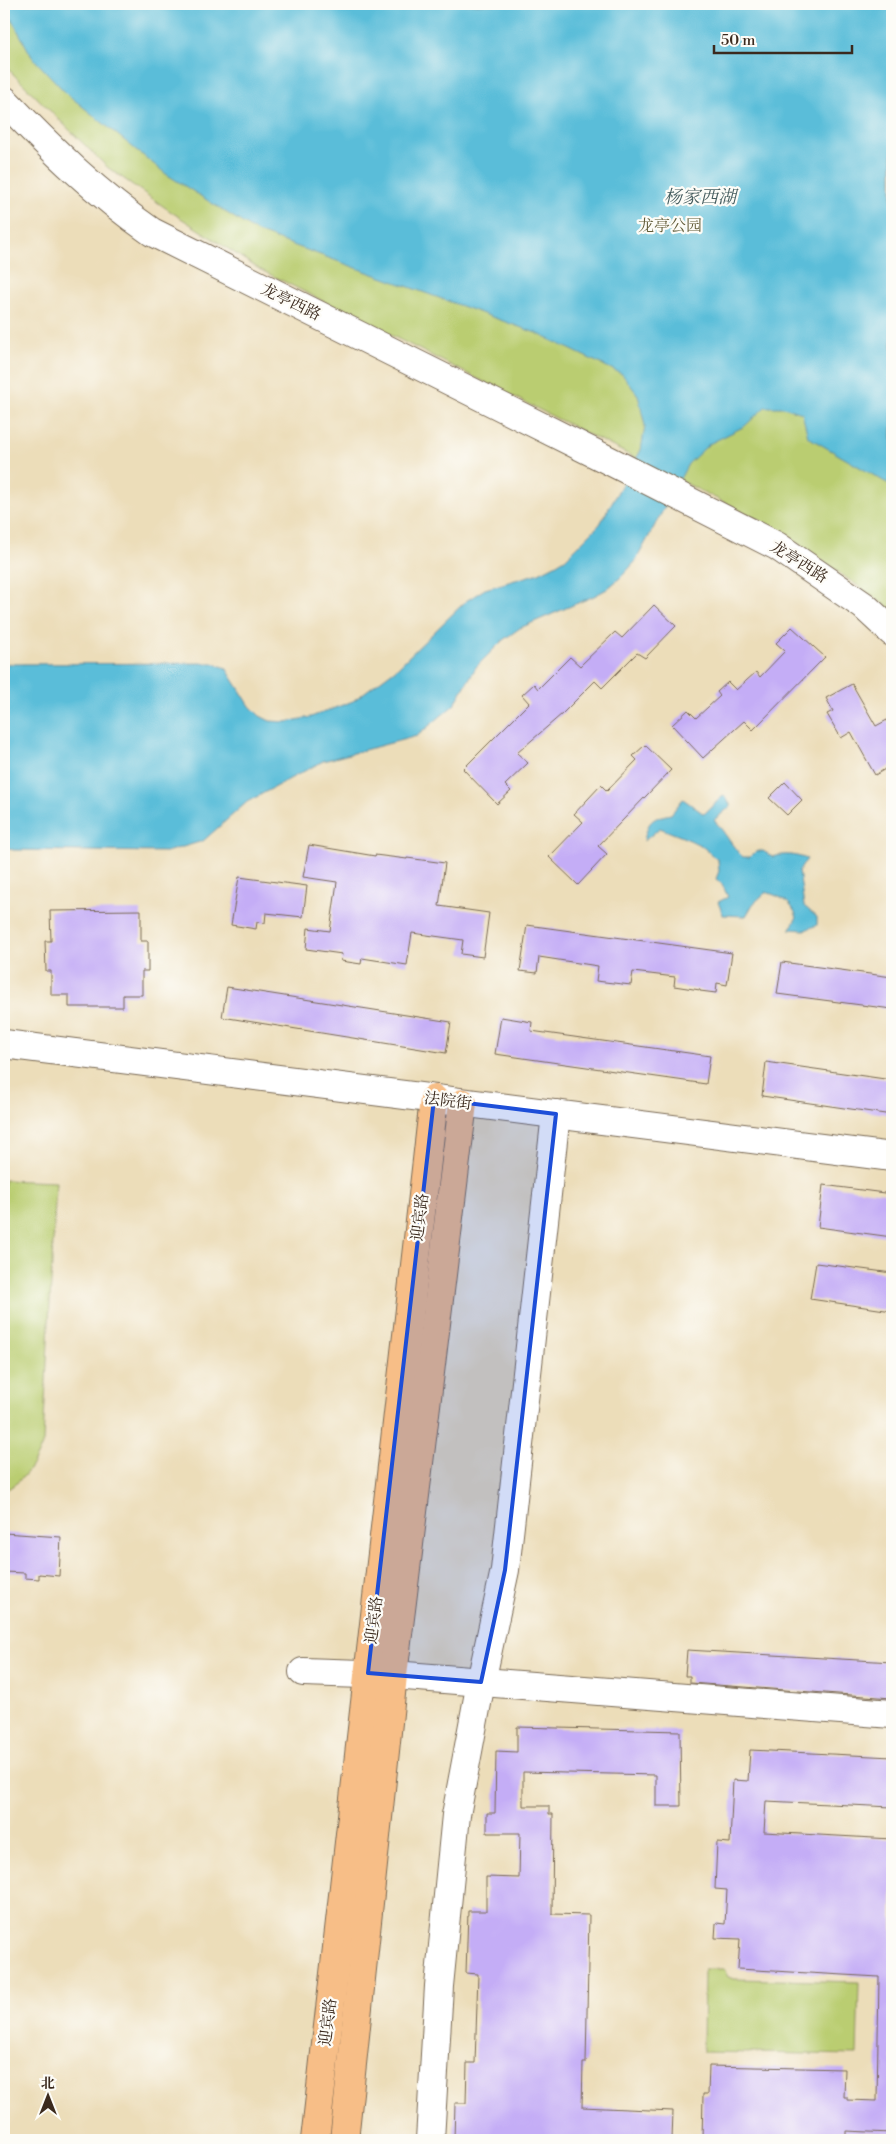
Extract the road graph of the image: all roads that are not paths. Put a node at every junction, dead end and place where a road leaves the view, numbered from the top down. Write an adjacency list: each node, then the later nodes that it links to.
1 (4, 100): 2 (street, 龙亭西路)
2 (892, 632)
3 (4, 1044): 4 (street, 法院街)
4 (434, 1099): 5 (street, 法院街); 9 (main road, 迎宾路)
5 (463, 1103): 6 (street, 法院街); 9 (main road, 迎宾路)
6 (556, 1114): 7 (street, 法院街); 10 (street)
7 (892, 1157)
8 (303, 1672): 9 (street)
9 (381, 1674): 10 (street); 12 (main road, 迎宾路); 13 (main road, 迎宾路)
10 (481, 1682): 11 (street); 14 (street)
11 (892, 1714)
12 (315, 2140)
13 (344, 2140)
14 (430, 2140)

